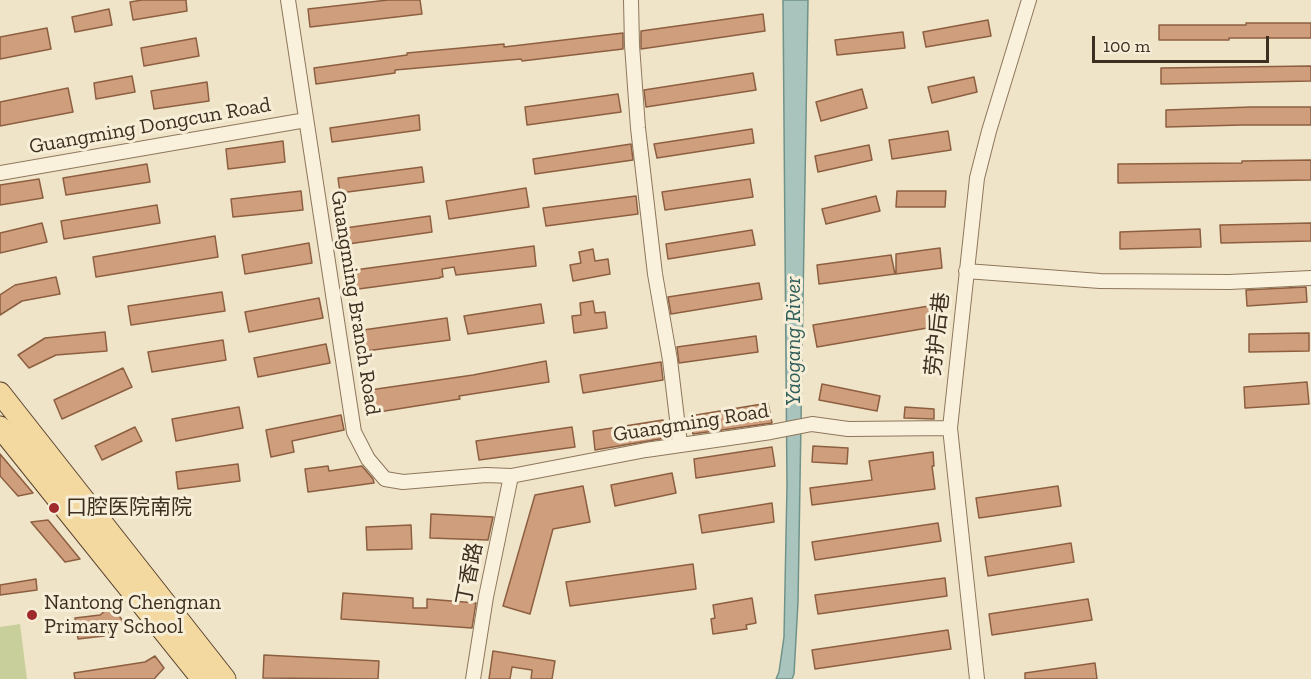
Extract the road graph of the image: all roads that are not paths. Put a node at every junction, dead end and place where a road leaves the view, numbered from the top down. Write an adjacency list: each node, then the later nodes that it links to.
1 (288, 0): 4 (street, Guangming Branch Road)
2 (631, 0): 11 (street)
3 (1029, 0): 6 (street, 劳护后巷)
4 (306, 120): 5 (street, Guangming Dongcun Road); 12 (street, Guangming Branch Road)
5 (0, 173)
6 (966, 271): 7 (street); 10 (street, 劳护后巷)
7 (1311, 278)
8 (0, 393): 14 (main road)
9 (0, 428): 13 (main road)
10 (950, 428): 11 (street, Guangming Road); 16 (street, 劳护后巷)
11 (680, 444): 12 (street, Guangming Road)
12 (511, 476): 15 (street, 丁香路)
13 (202, 679)
14 (225, 679)
15 (473, 679)
16 (977, 679)

